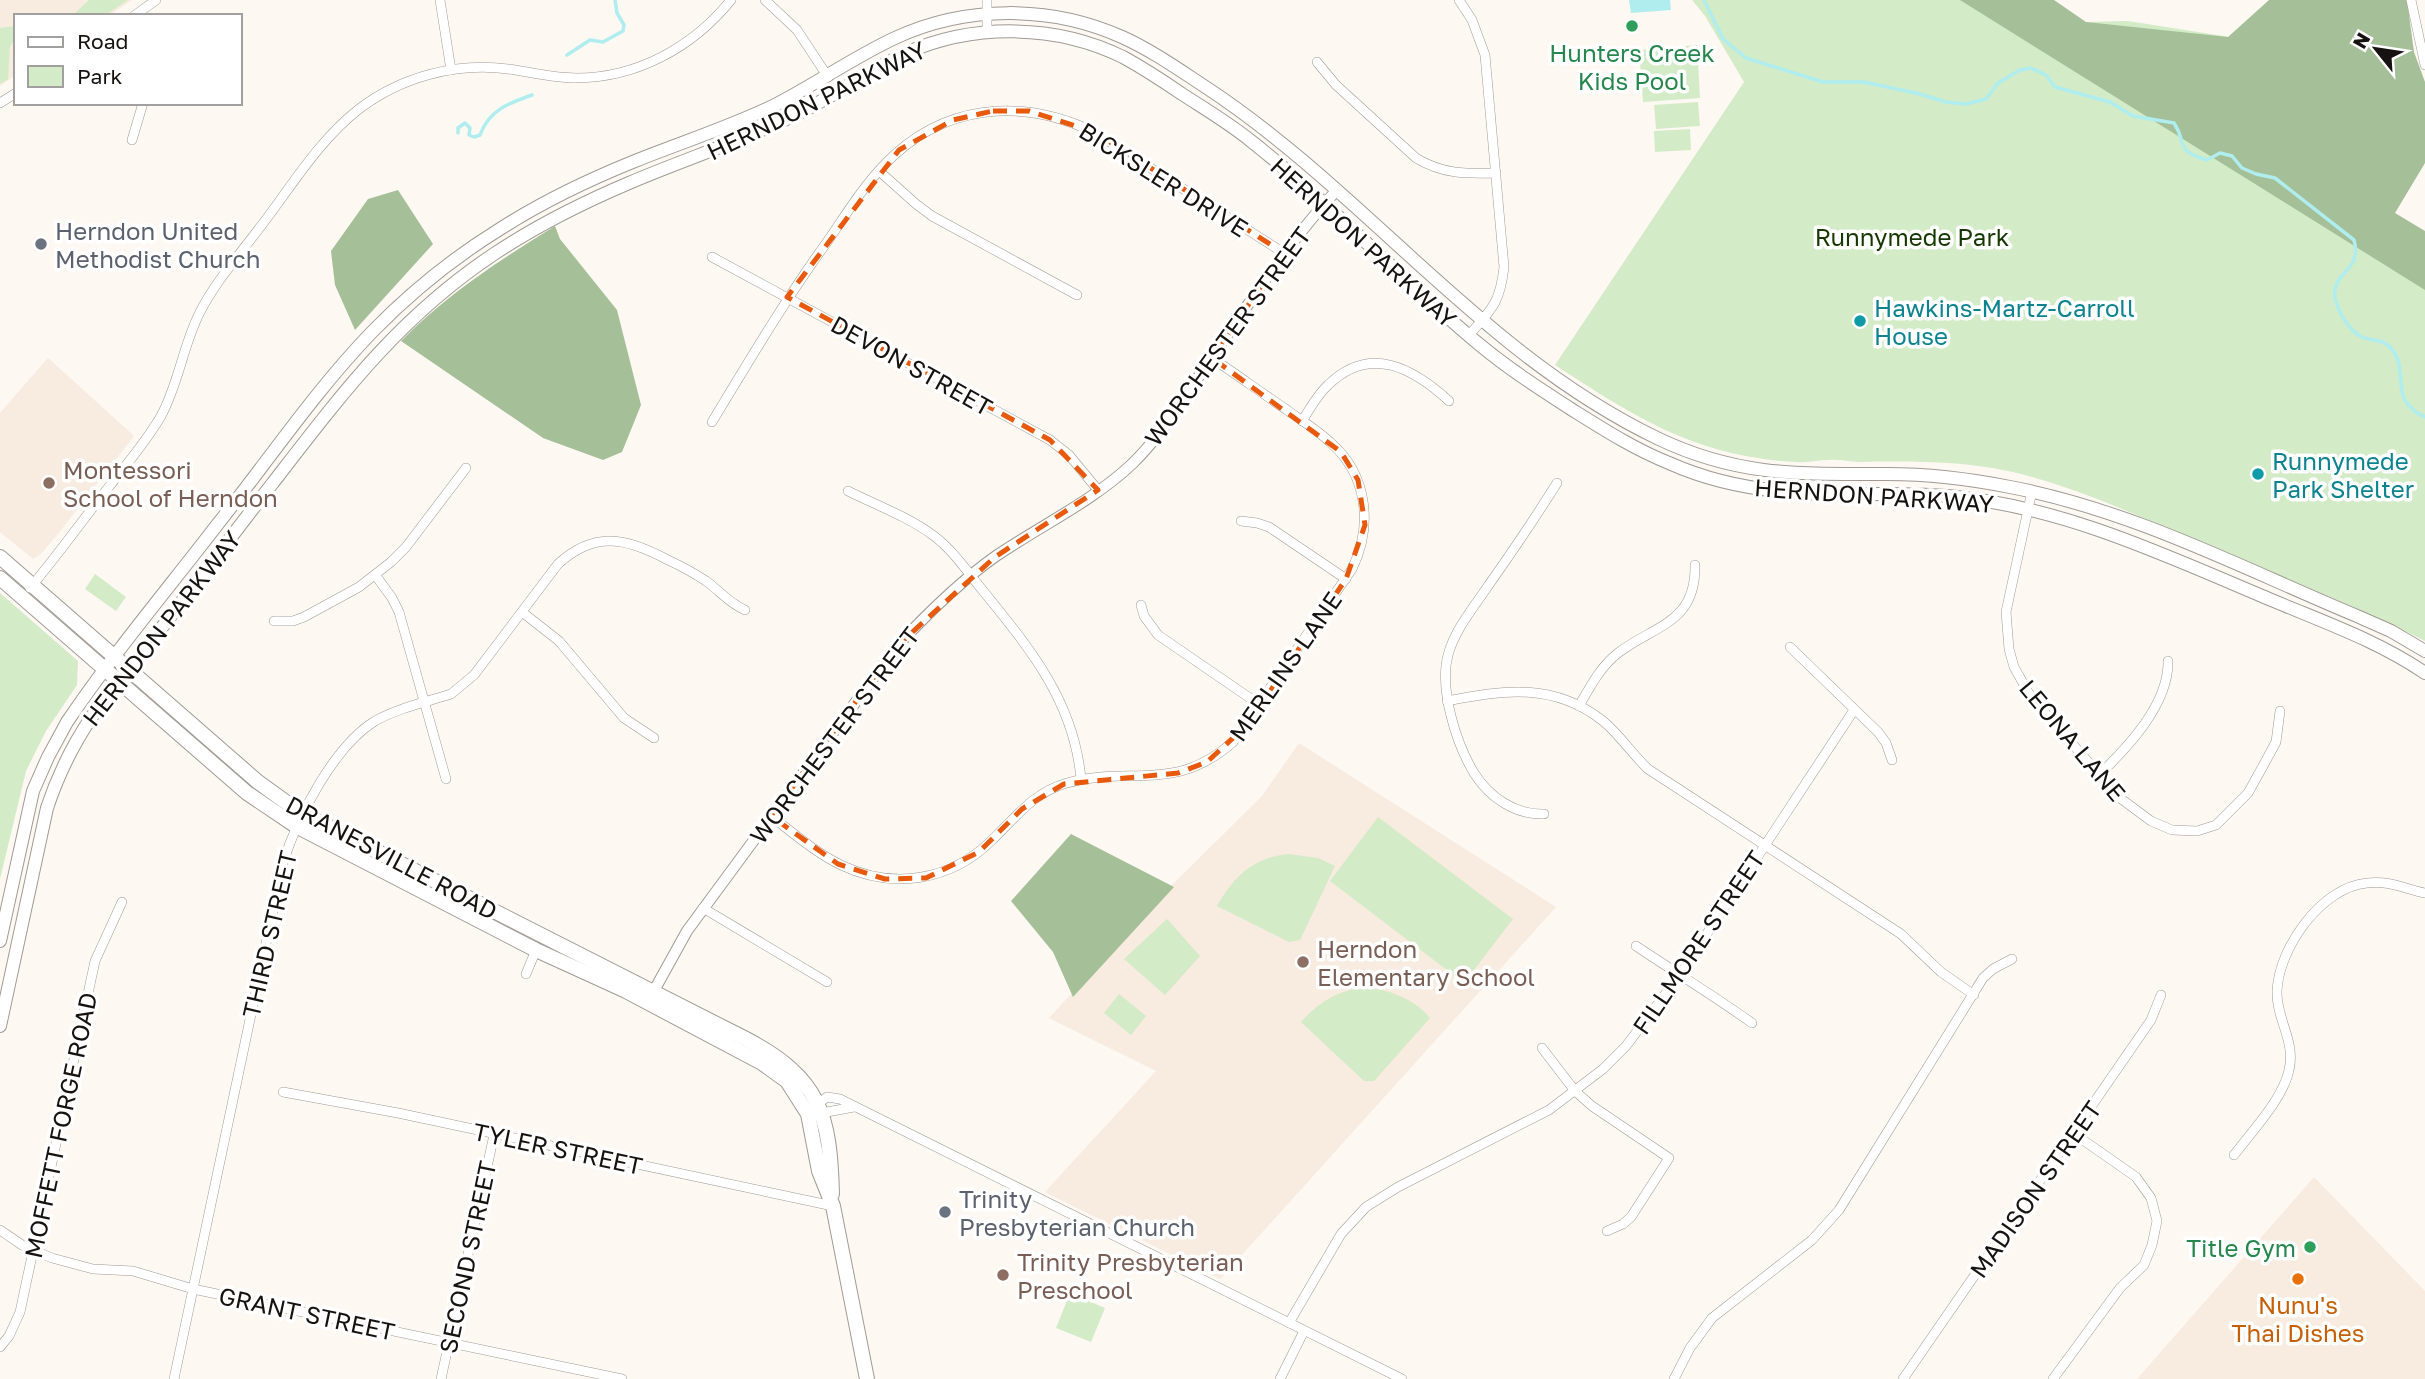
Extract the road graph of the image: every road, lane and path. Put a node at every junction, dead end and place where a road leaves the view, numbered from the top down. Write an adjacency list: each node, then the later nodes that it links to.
1 (156, 0): 8 (street)
2 (440, 0): 12 (street)
3 (731, 0): 12 (street)
4 (765, 0): 13 (street)
5 (1459, 0): 17 (street)
6 (2411, 0): 11 (street)
7 (987, 7): 9 (street); 13 (main road, HERNDON PARKWAY); 18 (main road, HERNDON PARKWAY)
8 (137, 14)
9 (987, 32): 19 (main road, HERNDON PARKWAY); 54 (main road, HERNDON PARKWAY)
10 (1317, 62): 17 (street)
11 (2425, 65)
12 (451, 70): 43 (street)
13 (828, 77): 52 (main road, HERNDON PARKWAY)
14 (142, 105): 15 (street)
15 (132, 140)
16 (879, 171): 20 (street, BICKSLER DRIVE); 22 (street); 23 (street, BICKSLER DRIVE)
17 (1496, 173): 24 (street)
18 (1336, 191): 19 (street, WORCHESTER STREET); 24 (main road, HERNDON PARKWAY)
19 (1324, 204): 20 (street, WORCHESTER STREET); 25 (main road, HERNDON PARKWAY)
20 (1284, 253): 26 (street, WORCHESTER STREET)
21 (712, 257): 23 (street, DEVON STREET)
22 (1077, 295)
23 (787, 297): 29 (street, BICKSLER DRIVE); 33 (street, DEVON STREET)
24 (1481, 321): 25 (street); 34 (main road, HERNDON PARKWAY)
25 (1469, 335): 35 (main road, HERNDON PARKWAY)
26 (1212, 358): 28 (street, MERLINS LANE); 33 (street, WORCHESTER STREET)
27 (1449, 401): 28 (street)
28 (1302, 421): 42 (street, MERLINS LANE)
29 (712, 422)
30 (466, 468): 39 (street)
31 (1557, 484): 55 (street)
32 (848, 491): 40 (street)
33 (1098, 491): 40 (street, WORCHESTER STREET)
34 (2032, 491): 35 (street, LEONA LANE); 50 (main road, HERNDON PARKWAY)
35 (2028, 509): 53 (main road, HERNDON PARKWAY); 63 (street, LEONA LANE)
36 (1241, 522): 42 (street)
37 (0, 557): 43 (main road, DRANESVILLE ROAD)
38 (1695, 565): 58 (street)
39 (376, 576): 48 (street); 56 (street)
40 (970, 576): 65 (street); 67 (street, WORCHESTER STREET)
41 (0, 578): 44 (main road, DRANESVILLE ROAD)
42 (1346, 579): 57 (street, MERLINS LANE)
43 (33, 586): 44 (street); 52 (main road, DRANESVILLE ROAD)
44 (23, 598): 52 (main road, DRANESVILLE ROAD)
45 (1140, 605): 57 (street)
46 (746, 610): 47 (street, THIRD STREET)
47 (522, 612): 56 (street, THIRD STREET); 61 (street)
48 (274, 621)
49 (1790, 647): 59 (street)
50 (2425, 651)
51 (2168, 661): 63 (street)
52 (110, 664): 54 (main road, DRANESVILLE ROAD); 73 (main road, HERNDON PARKWAY)
53 (2425, 673)
54 (123, 676): 68 (main road, DRANESVILLE ROAD); 84 (main road, HERNDON PARKWAY)
55 (1447, 701): 58 (street); 66 (street)
56 (425, 702): 64 (street); 68 (street, THIRD STREET)
57 (1261, 705): 65 (street, MERLINS LANE)
58 (1579, 706): 69 (street)
59 (1854, 710): 62 (street); 69 (street, FILLMORE STREET)
60 (2280, 711): 63 (street, LEONA LANE)
61 (654, 738)
62 (1892, 760)
63 (2099, 775)
64 (446, 779)
65 (1081, 779): 67 (street, MERLINS LANE)
66 (1544, 814)
67 (771, 816): 72 (street, WORCHESTER STREET)
68 (299, 819): 75 (main road, DRANESVILLE ROAD); 82 (main road, DRANESVILLE ROAD); 97 (street, THIRD STREET)
69 (1765, 845): 78 (street, FILLMORE STREET); 80 (street)
70 (2425, 893): 92 (street)
71 (122, 902): 96 (street, MOFFETT FORGE ROAD)
72 (703, 908): 79 (street); 82 (street, WORCHESTER STREET)
73 (0, 941)
74 (1636, 946): 78 (street)
75 (536, 950): 77 (street); 82 (main road, DRANESVILLE ROAD)
76 (2012, 959): 80 (street)
77 (526, 974)
78 (1679, 976): 83 (street); 86 (street, FILLMORE STREET)
79 (827, 982)
80 (1974, 995): 108 (street)
81 (2161, 995): 90 (street, MADISON STREET)
82 (650, 998): 89 (main road, DRANESVILLE ROAD)
83 (1752, 1023)
84 (0, 1026)
85 (1542, 1048): 86 (street)
86 (1575, 1091): 95 (street); 98 (street, FILLMORE STREET)
87 (283, 1092): 91 (street, TYLER STREET)
88 (855, 1107): 89 (street); 89 (street); 98 (street)
89 (816, 1110): 93 (main road)
90 (2073, 1133): 109 (street, MADISON STREET); 110 (street)
91 (494, 1135): 93 (street, TYLER STREET); 100 (street, SECOND STREET)
92 (2234, 1155)
93 (833, 1206): 105 (main road)
94 (0, 1230): 96 (street, GRANT STREET)
95 (1607, 1231)
96 (33, 1251): 97 (street, GRANT STREET); 101 (street, MOFFETT FORGE ROAD)
97 (193, 1289): 100 (street, GRANT STREET); 102 (street, THIRD STREET)
98 (1289, 1323): 99 (street)
99 (1304, 1331): 106 (street); 107 (street)
100 (449, 1343): 103 (street, SECOND STREET); 104 (street, GRANT STREET)
101 (0, 1347)
102 (174, 1379)
103 (441, 1379)
104 (622, 1379)
105 (867, 1379)
106 (1280, 1379)
107 (1402, 1379)
108 (1674, 1379)
109 (1903, 1379)
110 (2053, 1379)

